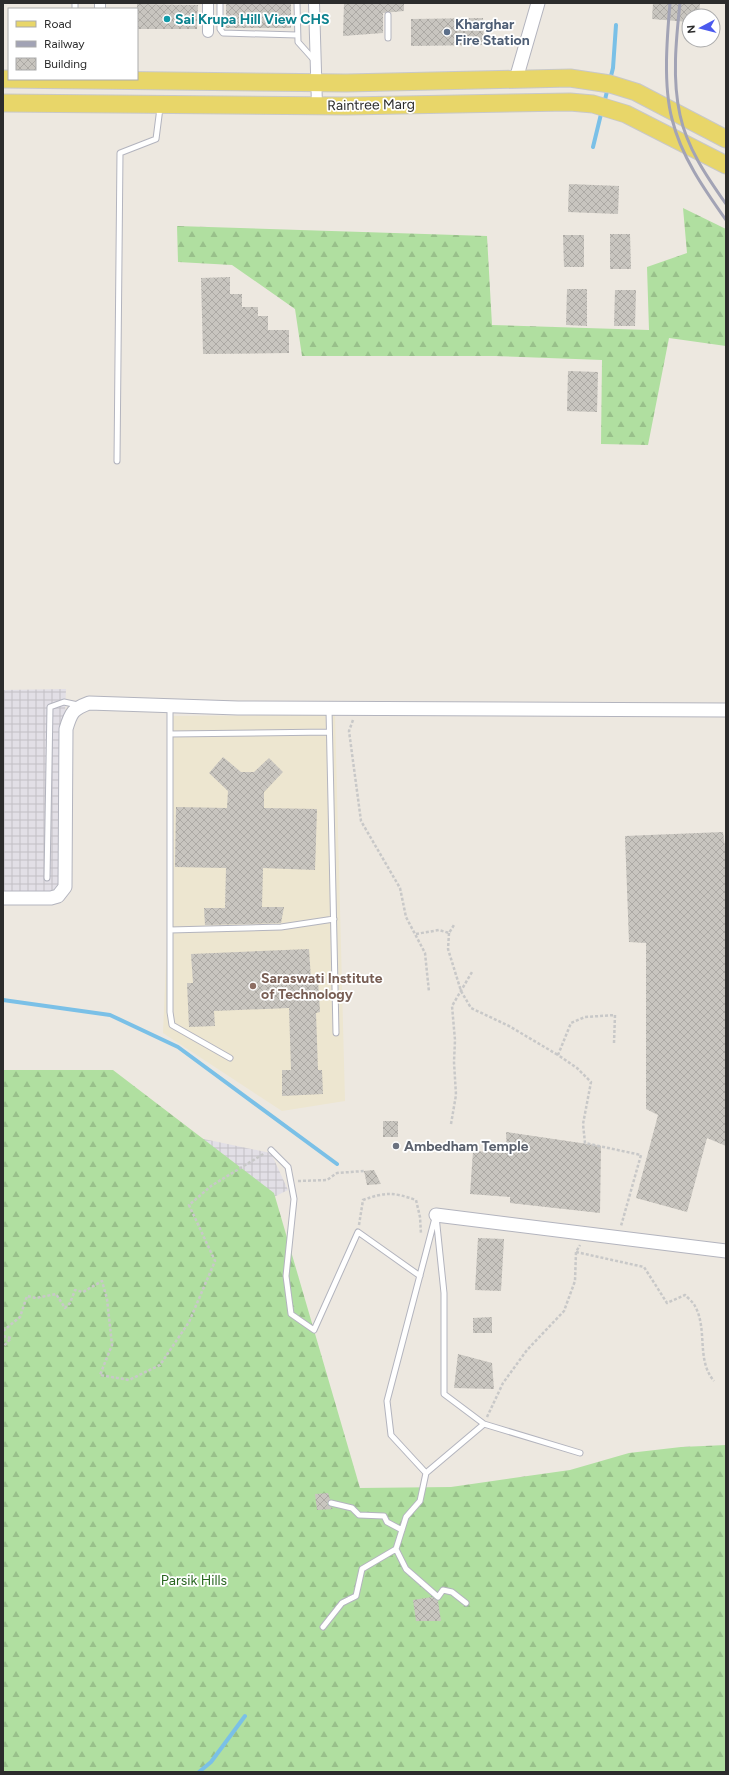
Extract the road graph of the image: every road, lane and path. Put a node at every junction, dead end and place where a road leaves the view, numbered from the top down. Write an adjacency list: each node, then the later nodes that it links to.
1 (208, 3): 7 (street)
2 (220, 3): 8 (lane)
3 (297, 3): 8 (lane)
4 (314, 3): 10 (street)
5 (538, 3): 11 (street)
6 (388, 15): 9 (lane)
7 (208, 32)
8 (297, 34): 10 (lane)
9 (388, 38)
10 (316, 61): 13 (street)
11 (516, 79): 13 (main road, Raintree Marg); 17 (main road, Raintree Marg)
12 (81, 80): 13 (main road, Raintree Marg)
13 (316, 83): 16 (street)
14 (3, 103): 15 (main road, Raintree Marg)
15 (161, 105): 16 (main road, Raintree Marg); 19 (lane)
16 (317, 106): 18 (main road, Raintree Marg)
17 (726, 139)
18 (726, 164)
19 (117, 461)
20 (82, 706): 21 (street); 27 (lane); 28 (street)
21 (170, 706): 22 (street); 26 (lane)
22 (329, 709): 23 (street); 25 (lane)
23 (358, 709): 24 (street); 33 (path)
24 (726, 710)
25 (329, 732): 26 (lane); 29 (lane)
26 (170, 734): 31 (lane)
27 (47, 878)
28 (3, 898)
29 (334, 919): 31 (lane); 37 (lane)
30 (454, 925): 32 (path)
31 (170, 930): 40 (lane)
32 (448, 933): 33 (path); 35 (path)
33 (416, 934): 36 (path)
34 (472, 972): 35 (path)
35 (460, 991): 39 (path); 41 (path)
36 (429, 992)
37 (336, 1033)
38 (614, 1043): 39 (path)
39 (558, 1055): 48 (path)
40 (230, 1058)
41 (451, 1124)
42 (271, 1150): 44 (lane); 53 (path)
43 (364, 1171): 44 (path)
44 (291, 1180): 46 (lane)
45 (436, 1215): 47 (street); 49 (lane); 57 (lane)
46 (358, 1232): 49 (path); 52 (lane)
47 (586, 1234): 48 (street); 51 (path)
48 (618, 1238): 50 (street)
49 (427, 1251): 52 (lane)
50 (726, 1251)
51 (576, 1252): 56 (path); 57 (path)
52 (420, 1276): 59 (lane)
53 (3, 1331)
54 (3, 1336): 55 (path)
55 (3, 1348)
56 (714, 1381)
57 (484, 1424): 58 (lane); 59 (lane)
58 (580, 1453)
59 (426, 1473): 61 (lane)
60 (332, 1503): 61 (lane)
61 (402, 1530): 62 (lane)
62 (396, 1549): 63 (lane); 64 (lane)
63 (466, 1603)
64 (323, 1626)

